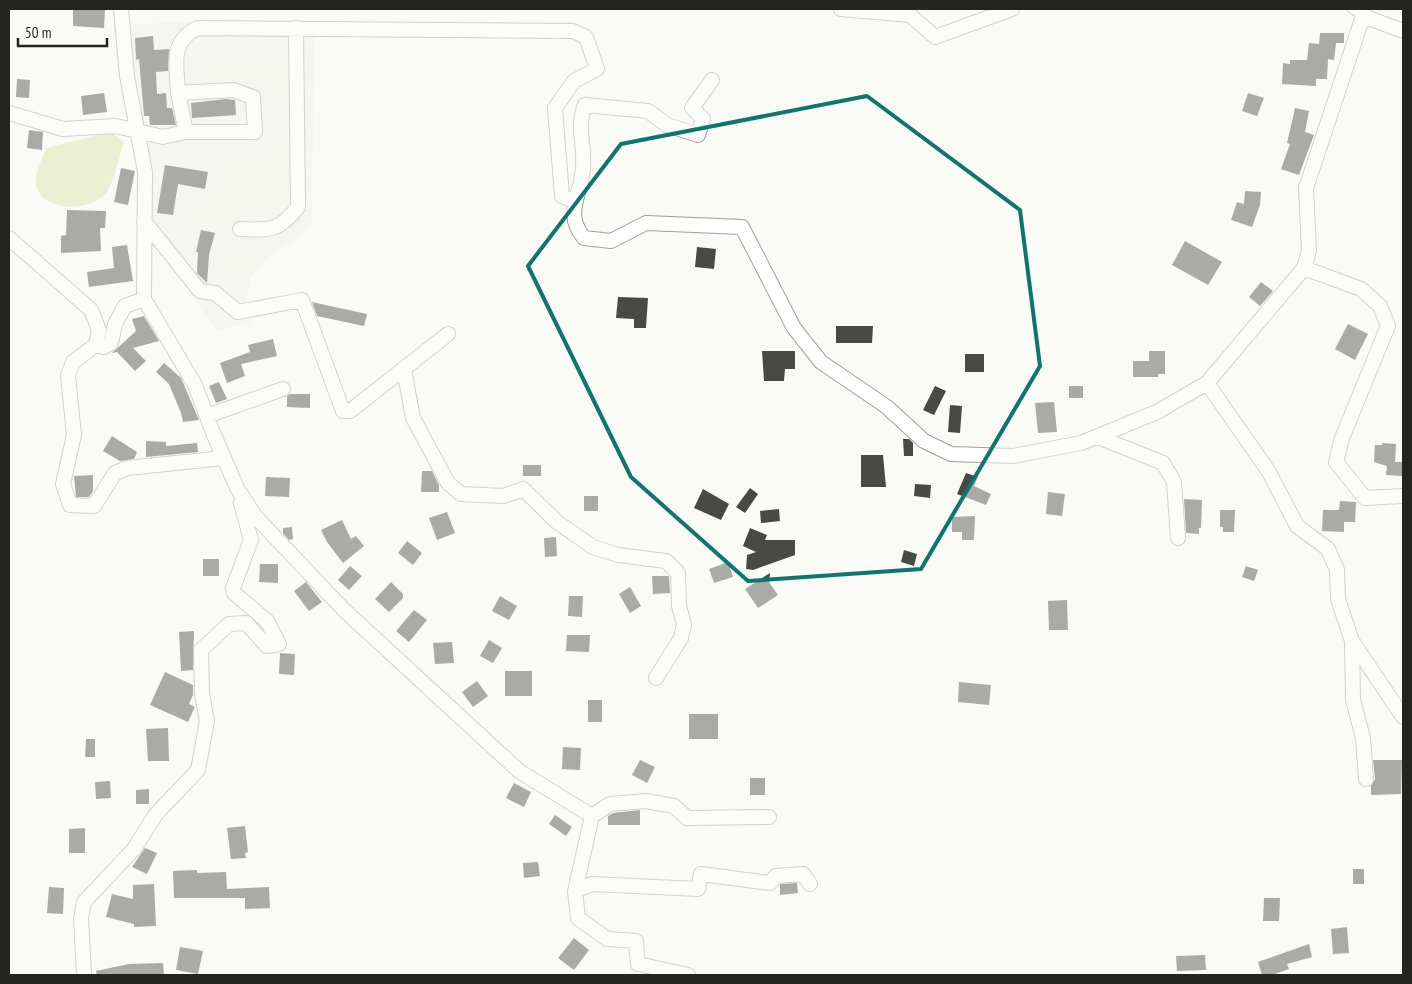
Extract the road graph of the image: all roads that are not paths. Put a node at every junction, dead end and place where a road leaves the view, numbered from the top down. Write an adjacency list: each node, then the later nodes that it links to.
1 (121, 9): 10 (street)
2 (841, 9): 3 (street)
3 (1012, 9)
4 (1359, 11): 6 (street); 16 (street)
5 (296, 28): 8 (street); 12 (street); 14 (street)
6 (1403, 31)
7 (712, 80): 12 (street)
8 (178, 93): 11 (street); 11 (street)
9 (9, 113): 10 (street)
10 (139, 132): 11 (street); 13 (street)
11 (186, 132)
12 (574, 201): 24 (street)
13 (144, 221): 17 (street); 20 (street)
14 (240, 228)
15 (9, 238): 19 (street)
16 (1304, 268): 21 (street); 27 (street)
17 (144, 299): 19 (street); 23 (street)
18 (448, 334): 20 (street)
19 (96, 345): 25 (street)
20 (404, 369): 30 (street)
21 (1207, 383): 24 (street); 29 (street)
22 (283, 389): 23 (street)
23 (207, 416): 25 (street)
24 (1098, 437): 28 (street)
25 (224, 458): 26 (street)
26 (237, 488): 33 (street); 38 (street)
27 (1403, 496)
28 (1178, 538)
29 (1352, 641): 31 (street); 32 (street)
30 (656, 678)
31 (1403, 717)
32 (1366, 779)
33 (592, 816): 34 (street); 36 (street)
34 (769, 817)
35 (810, 884): 36 (street)
36 (575, 891): 37 (street)
37 (639, 969): 39 (street)
38 (84, 975)
39 (688, 975)

